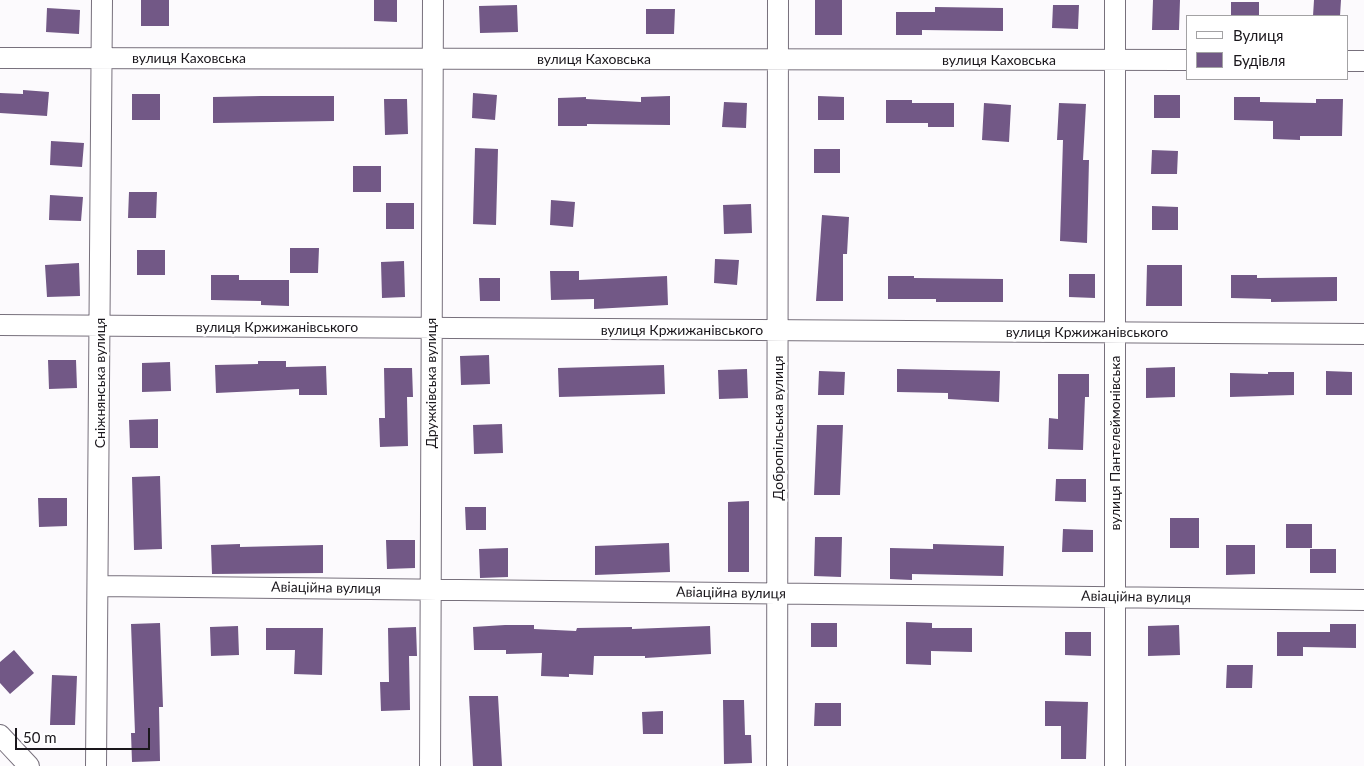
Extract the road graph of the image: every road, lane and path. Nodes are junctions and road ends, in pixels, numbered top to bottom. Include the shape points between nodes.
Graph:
1 (102, 0) edge
2 (433, 0) edge
3 (778, 0) edge
4 (1115, 0) edge
5 (0, 58) edge
6 (102, 58) junction
7 (432, 59) junction
8 (778, 60) junction
9 (1115, 60) junction
10 (1186, 60) edge
11 (1349, 61) edge
12 (1364, 61) edge
13 (0, 325) edge
14 (100, 326) junction
15 (431, 328) junction
16 (778, 330) junction
17 (1115, 332) junction
18 (1364, 334) edge
19 (99, 586) junction
20 (430, 589) junction
21 (777, 593) junction
22 (1115, 597) junction
23 (1364, 600) edge
24 (0, 735) edge
25 (29, 766) edge
26 (96, 766) edge
27 (430, 766) edge
28 (777, 766) edge
29 (1115, 766) edge

1 - 6 street, Сніжнянська вулиця
2 - 7 street, Дружківська вулиця
3 - 8 street, Добропільська вулиця
4 - 9 street, вулиця Пантелеймонівська
5 - 6 street, вулиця Каховська
6 - 7 street, вулиця Каховська
6 - 14 street, Сніжнянська вулиця
7 - 8 street, вулиця Каховська
7 - 15 street, Дружківська вулиця
8 - 9 street, вулиця Каховська
8 - 16 street, Добропільська вулиця
9 - 10 street, вулиця Каховська
9 - 17 street, вулиця Пантелеймонівська
11 - 12 street
13 - 14 street, вулиця Кржижанівського
14 - 15 street, вулиця Кржижанівського
14 - 19 street, Сніжнянська вулиця
15 - 16 street, вулиця Кржижанівського
15 - 20 street, Дружківська вулиця
16 - 17 street, вулиця Кржижанівського
16 - 21 street, Добропільська вулиця
17 - 18 street, вулиця Кржижанівського
17 - 22 street, вулиця Пантелеймонівська
19 - 20 street, Авіаційна вулиця
19 - 26 street, Сніжнянська вулиця
20 - 21 street, Авіаційна вулиця
20 - 27 street, Дружківська вулиця
21 - 22 street, Авіаційна вулиця
21 - 28 street, Добропільська вулиця
22 - 23 street, Авіаційна вулиця
22 - 29 street, вулиця Пантелеймонівська
24 - 25 street

